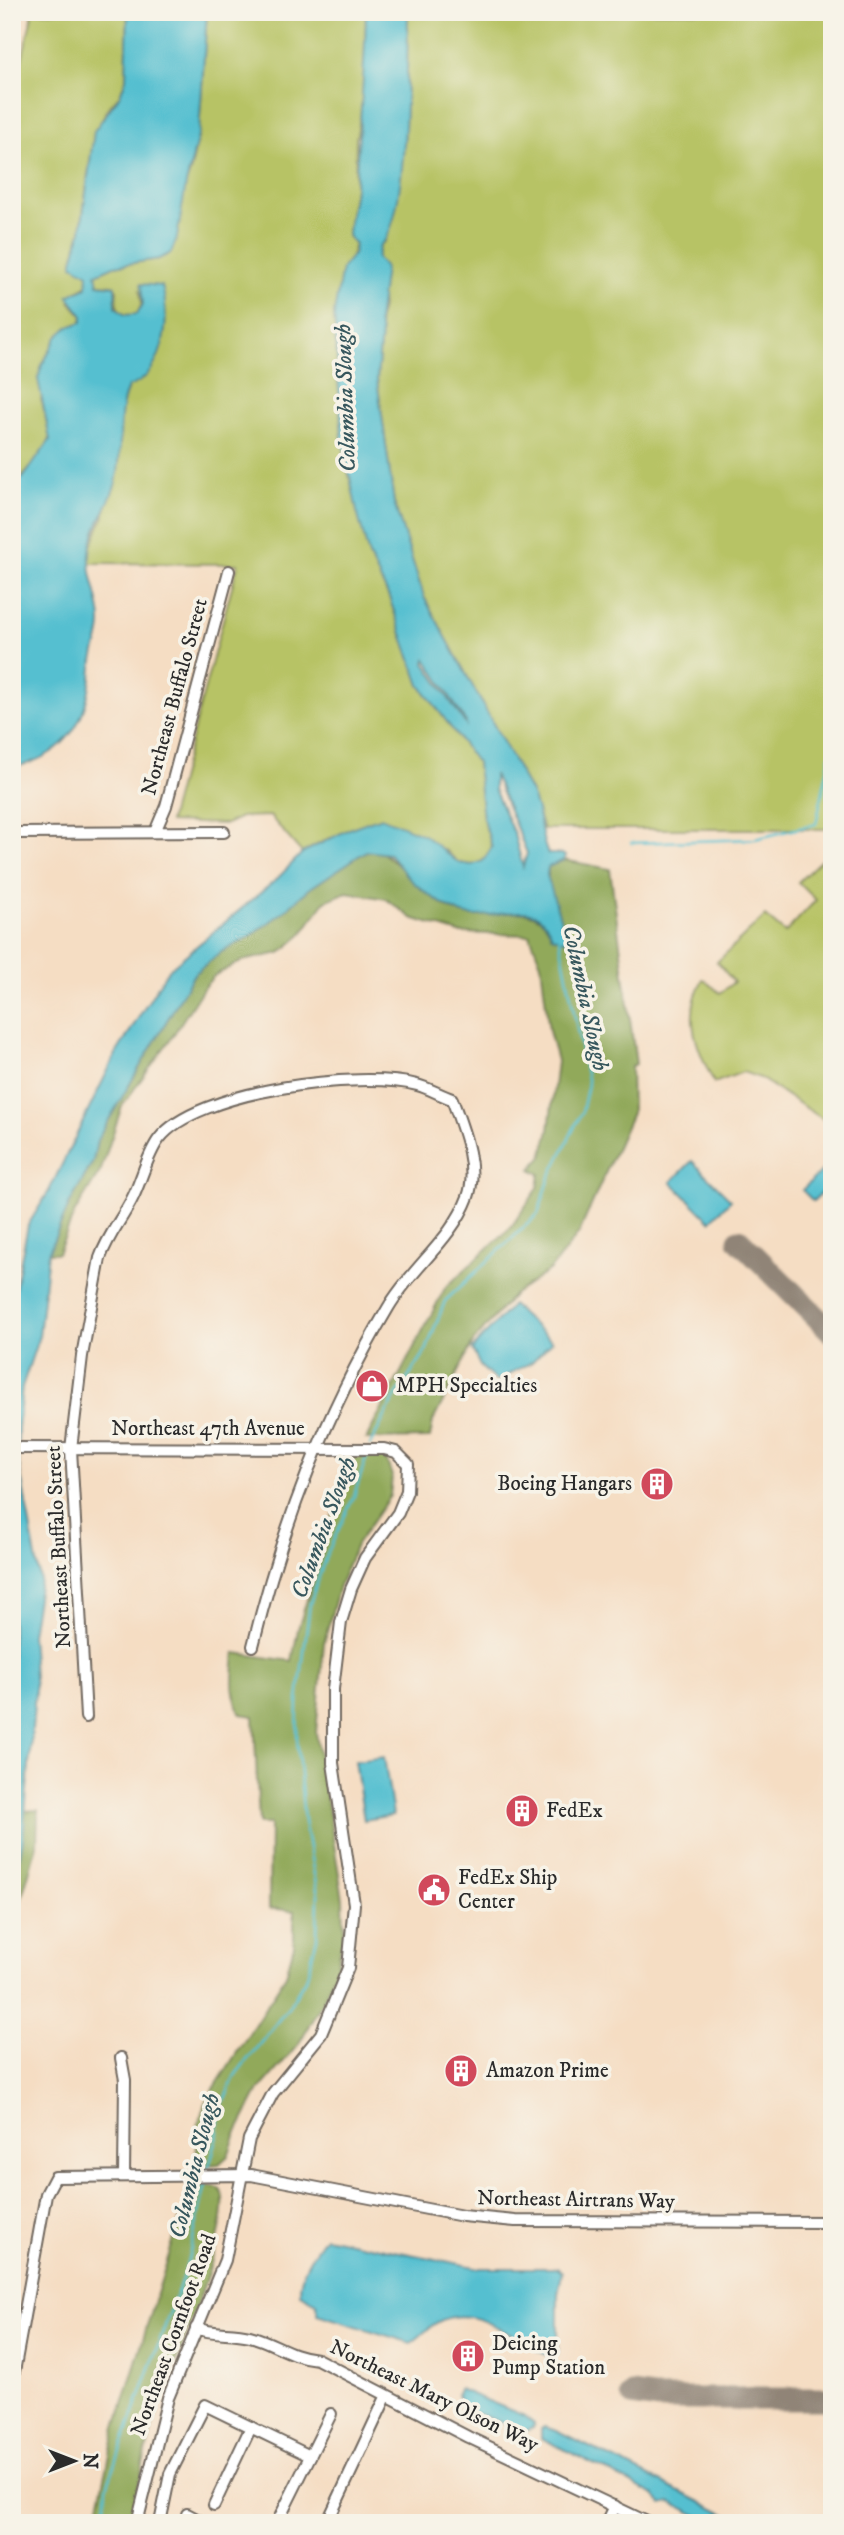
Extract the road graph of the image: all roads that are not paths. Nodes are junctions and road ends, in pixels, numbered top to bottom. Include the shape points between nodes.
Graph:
1 (229, 571) dead end
2 (155, 832) junction
3 (224, 832) dead end
4 (12, 833) edge
5 (12, 1448) edge
6 (71, 1449) junction
7 (315, 1449) junction
8 (401, 1456) joint
9 (253, 1646) dead end
10 (86, 1717) dead end
11 (121, 2058) dead end
12 (240, 2175) junction
13 (124, 2176) junction
14 (832, 2222) edge
15 (196, 2328) junction
16 (12, 2383) edge
17 (386, 2397) junction
18 (331, 2414) dead end
19 (251, 2427) junction
20 (310, 2455) junction
21 (214, 2505) dead end
22 (615, 2506) junction
23 (187, 2514) dead end
24 (137, 2523) edge
25 (160, 2523) edge
26 (204, 2523) edge
27 (277, 2523) edge
28 (327, 2523) edge
29 (607, 2523) edge
30 (649, 2523) edge

1 - 2 street, Northeast Buffalo Street
2 - 3 street
2 - 4 street
5 - 6 street, Northeast 47th Avenue
6 - 7 street, Northeast 47th Avenue
6 - 7 street, Northeast Buffalo Street via 88,1322 104,1246 133,1198 159,1139 206,1106 237,1097 342,1080 416,1085 452,1099 466,1138 469,1195 445,1237 413,1270 390,1304
6 - 10 street, Northeast Buffalo Street
7 - 8 street, Northeast 47th Avenue via 377,1449
7 - 9 street via 279,1547
8 - 12 street, Northeast Cornfoot Road via 409,1471 405,1498 356,1577 341,1622 334,1671 333,1763 354,1904 348,1968 321,2034 259,2116
11 - 13 street
12 - 13 street, Northeast Airtrans Way
12 - 14 street, Northeast Airtrans Way via 492,2220
12 - 15 street, Northeast Cornfoot Road via 225,2260
13 - 16 street, Northeast Airtrans Way via 59,2176 51,2180
15 - 17 street, Northeast Mary Olson Way via 213,2335 248,2336 294,2357 317,2359
15 - 24 street, Northeast Cornfoot Road via 163,2413
17 - 22 street, Northeast Mary Olson Way
17 - 28 street
18 - 20 street
19 - 20 street
19 - 21 street
19 - 25 street via 205,2405 170,2474
20 - 27 street
22 - 29 street
22 - 30 street, Northeast Mary Olson Way
23 - 26 street

